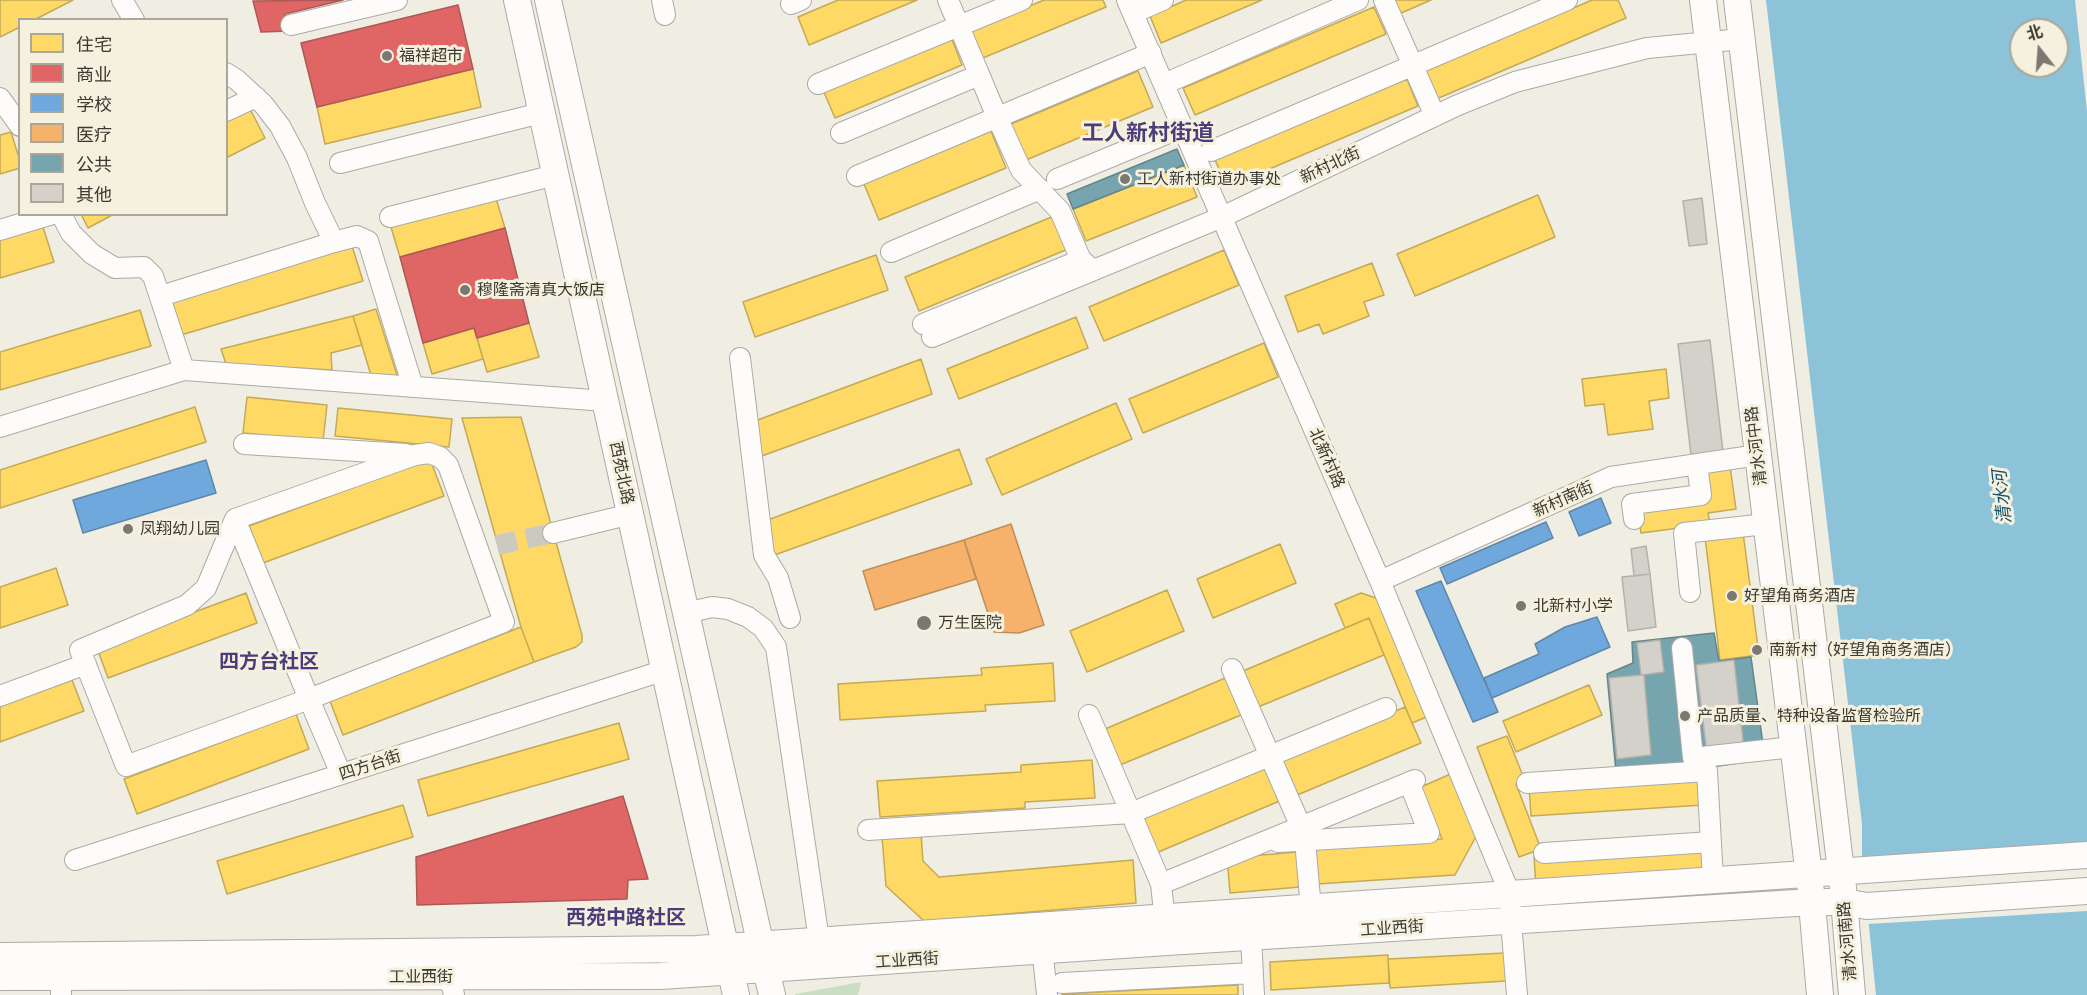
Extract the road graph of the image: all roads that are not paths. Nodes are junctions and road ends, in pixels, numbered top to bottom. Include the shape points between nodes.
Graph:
1 (122, 0) edge
2 (397, 0) edge
3 (516, 0) edge
4 (548, 0) edge
5 (948, 0) edge
6 (1022, 0) edge
7 (1163, 0) edge
8 (1358, 0) edge
9 (1384, 0) edge
10 (1567, 0) edge
11 (1703, 0) edge
12 (1737, 0) edge
13 (1130, 6) edge
14 (133, 18) edge
15 (291, 25) dead end
16 (958, 27) junction
17 (1742, 39) junction
18 (1708, 41) junction
19 (1150, 53) junction
20 (1413, 66) junction
21 (228, 75) edge
22 (979, 75) junction
23 (818, 84) dead end
24 (1164, 84) junction
25 (256, 97) junction
26 (9, 101) edge
27 (228, 110) edge
28 (541, 113) junction
29 (1435, 116) junction
30 (997, 117) junction
31 (12, 124) edge
32 (1182, 127) junction
33 (841, 133) dead end
34 (1211, 151) dead end
35 (340, 163) dead end
36 (555, 175) junction
37 (857, 176) dead end
38 (1057, 179) dead end
39 (1040, 189) junction
40 (46, 216) edge
41 (62, 216) edge
42 (390, 217) dead end
43 (1221, 217) junction
44 (0, 230) edge
45 (334, 242) junction
46 (891, 252) dead end
47 (1087, 265) junction
48 (161, 296) junction
49 (927, 330) dead end
50 (740, 358) dead end
51 (184, 370) junction
52 (413, 387) junction
53 (606, 401) junction
54 (0, 427) edge
55 (244, 444) dead end
56 (416, 454) junction
57 (1758, 455) junction
58 (1696, 464) junction
59 (631, 514) junction
60 (235, 519) junction
61 (1634, 519) dead end
62 (1766, 524) junction
63 (553, 533) tunnel mouth
64 (1380, 581) junction
65 (1690, 592) dead end
66 (686, 613) junction
67 (763, 628) junction
68 (1682, 648) dead end
69 (86, 664) junction
70 (1232, 669) dead end
71 (665, 670) junction
72 (0, 696) edge
73 (309, 699) junction
74 (1386, 708) dead end
75 (1089, 715) dead end
76 (1793, 747) junction
77 (1271, 755) junction
78 (340, 774) junction
79 (1527, 783) dead end
80 (1131, 813) junction
81 (868, 831) dead end
82 (1303, 833) junction
83 (1804, 835) junction
84 (1711, 842) junction
85 (1838, 850) junction
86 (1544, 853) dead end
87 (2087, 855) edge
88 (75, 860) dead end
89 (1863, 871) junction
90 (1752, 878) junction
91 (1713, 880) junction
92 (1161, 884) junction
93 (1810, 890) junction
94 (2087, 891) edge
95 (1510, 894) junction
96 (1851, 899) junction
97 (1758, 906) junction
98 (1311, 908) junction
99 (1511, 921) junction
100 (1040, 925) junction
101 (1166, 929) junction
102 (1313, 933) junction
103 (1251, 937) junction
104 (819, 940) junction
105 (760, 945) junction
106 (727, 947) junction
107 (1043, 951) junction
108 (0, 956) edge
109 (1817, 956) junction
110 (766, 970) junction
111 (1253, 973) junction
112 (61, 976) edge
113 (94, 976) edge
114 (0, 977) edge
115 (734, 984) edge
116 (452, 986) edge
117 (1055, 989) edge
118 (772, 995) edge
119 (1254, 995) edge
120 (1517, 995) edge
121 (1820, 995) edge
122 (1852, 995) edge

1 - 14 street
2 - 15 street
3 - 28 main road, 西苑北路
4 - 66 main road, 西苑北路
5 - 16 street
6 - 16 street
7 - 13 street
8 - 24 street
9 - 20 street
10 - 20 street
11 - 18 main road, 清水河中路
12 - 17 main road, 清水河中路
13 - 19 street, 北新村路
16 - 22 street
16 - 23 street
17 - 18 street, 新村北街
17 - 85 main road, 清水河中路
18 - 29 street, 新村北街 via 1647,48 1586,62 1515,82
18 - 57 main road, 清水河中路
19 - 24 street, 北新村路
19 - 30 street
20 - 29 street
20 - 34 street
21 - 25 street
22 - 30 street
22 - 33 street
24 - 32 street, 北新村路
25 - 27 street
25 - 45 street via 280,126
26 - 31 street
28 - 35 street
28 - 36 main road, 西苑北路
29 - 43 street, 新村北街
30 - 37 street
30 - 39 street via 1021,170
32 - 38 street
32 - 43 street, 北新村路
36 - 42 street
36 - 53 main road, 西苑北路
39 - 46 street
39 - 47 street via 1060,211
40 - 44 street
41 - 48 street via 71,233 92,254 116,268 144,267 153,276
43 - 47 street, 新村北街
43 - 64 street, 北新村路
45 - 48 street
45 - 52 street via 357,236 368,241
47 - 49 street, 新村北街
48 - 51 street
50 - 67 street via 764,555 795,617
51 - 52 street
51 - 54 street
52 - 53 street
53 - 59 main road, 西苑北路
55 - 56 street
56 - 60 street
56 - 73 street via 429,453 448,465 488,547 504,622
57 - 58 street, 新村南街
57 - 62 main road, 清水河中路
58 - 61 street via 1701,495 1632,504
58 - 64 street, 新村南街 via 1611,477
59 - 63 street
59 - 71 main road, 西苑北路
60 - 69 street via 206,588 186,605 80,650
60 - 73 street
62 - 65 street via 1684,533
62 - 76 main road, 清水河中路
64 - 95 street, 北新村路
66 - 67 street via 722,607
66 - 105 main road, 西苑北路
67 - 104 street via 776,647
68 - 76 street via 1693,758
69 - 72 street
69 - 73 street via 126,766
70 - 77 street
71 - 78 street, 四方台街
71 - 106 main road, 西苑北路
73 - 78 street
74 - 77 street
75 - 80 street
76 - 83 main road, 清水河中路
77 - 80 street
77 - 82 street
78 - 88 street, 四方台街
79 - 84 street via 1707,771
80 - 81 street
80 - 92 street
82 - 82 street via 1412,781 1429,833
82 - 92 street via 1263,842
82 - 98 street
83 - 90 main road via 1799,851 1785,865
83 - 93 main road, 清水河中路
84 - 86 street
84 - 91 street
85 - 89 main road via 1853,867
85 - 96 main road, 清水河中路
87 - 89 main road
89 - 93 main road
90 - 91 main road, 工业西街
90 - 93 main road, 工业西街
91 - 95 main road, 工业西街
92 - 101 street
93 - 96 main road
93 - 97 main road, 工业西街
93 - 109 main road, 清水河南路
94 - 96 main road
95 - 98 main road, 工业西街
95 - 99 street, 北新村路
96 - 122 main road, 清水河南路 via 1855,912 1846,928
97 - 99 main road, 工业西街
97 - 109 main road via 1792,920
98 - 101 main road, 工业西街
98 - 102 street
99 - 102 main road, 工业西街
99 - 120 street, 北新村路
100 - 101 main road, 工业西街
100 - 104 main road, 工业西街
100 - 107 street
101 - 103 main road, 工业西街
101 - 107 main road, 工业西街
102 - 103 main road, 工业西街
103 - 111 street
104 - 105 main road, 工业西街
105 - 106 main road, 工业西街
105 - 110 main road, 西苑北路
106 - 113 main road, 工业西街
106 - 115 main road, 西苑北路
107 - 110 main road, 工业西街
107 - 117 street
108 - 112 main road, 工业西街
109 - 121 main road, 清水河南路
110 - 115 main road, 工业西街
110 - 118 main road, 西苑北路
111 - 117 street
111 - 119 street
112 - 113 main road, 工业西街
112 - 114 main road, 工业西街
113 - 116 main road, 工业西街
115 - 116 main road, 工业西街 via 661,976

